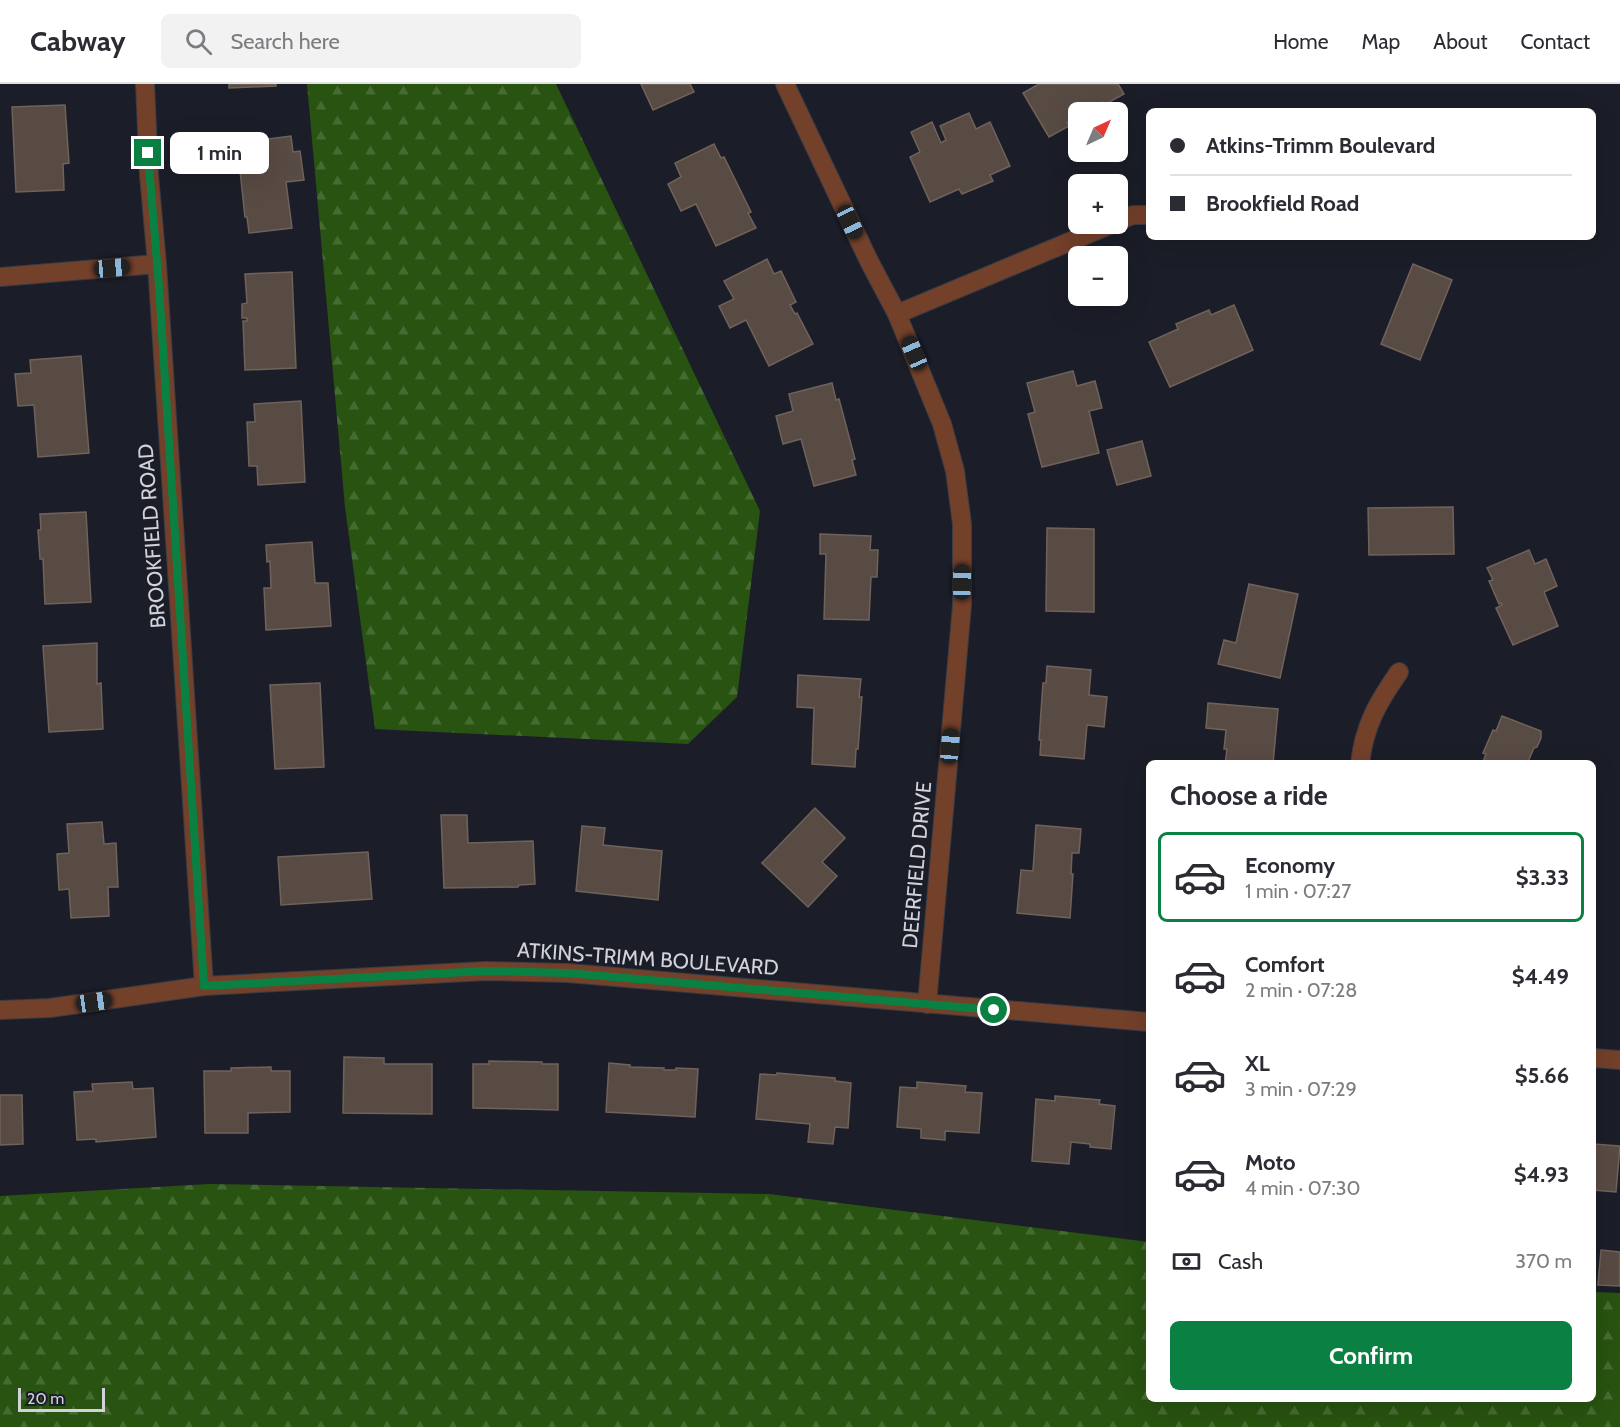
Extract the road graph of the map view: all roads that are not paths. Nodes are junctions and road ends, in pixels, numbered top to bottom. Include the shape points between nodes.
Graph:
1 (145, 84) edge
2 (785, 84) edge
3 (1146, 215) edge
4 (1128, 217) edge
5 (1088, 234) edge
6 (157, 264) junction
7 (0, 277) edge
8 (897, 314) junction
9 (1399, 672) dead end
10 (1360, 760) edge
11 (204, 986) junction
12 (927, 1004) junction
13 (0, 1010) edge
14 (1146, 1022) edge
15 (1596, 1058) edge
16 (1620, 1060) edge

1 - 6 street, BROOKFIELD ROAD
2 - 8 street, DEERFIELD DRIVE
3 - 4 street
5 - 8 street
6 - 7 street
6 - 11 street, BROOKFIELD ROAD
8 - 12 street, DEERFIELD DRIVE via 942,424 955,471 962,524 962,605
9 - 10 street via 1377,703
11 - 12 street, ATKINS-TRIMM BOULEVARD via 486,971 556,972
11 - 13 street, ATKINS-TRIMM BOULEVARD via 50,1008
12 - 14 street, ATKINS-TRIMM BOULEVARD
15 - 16 street

